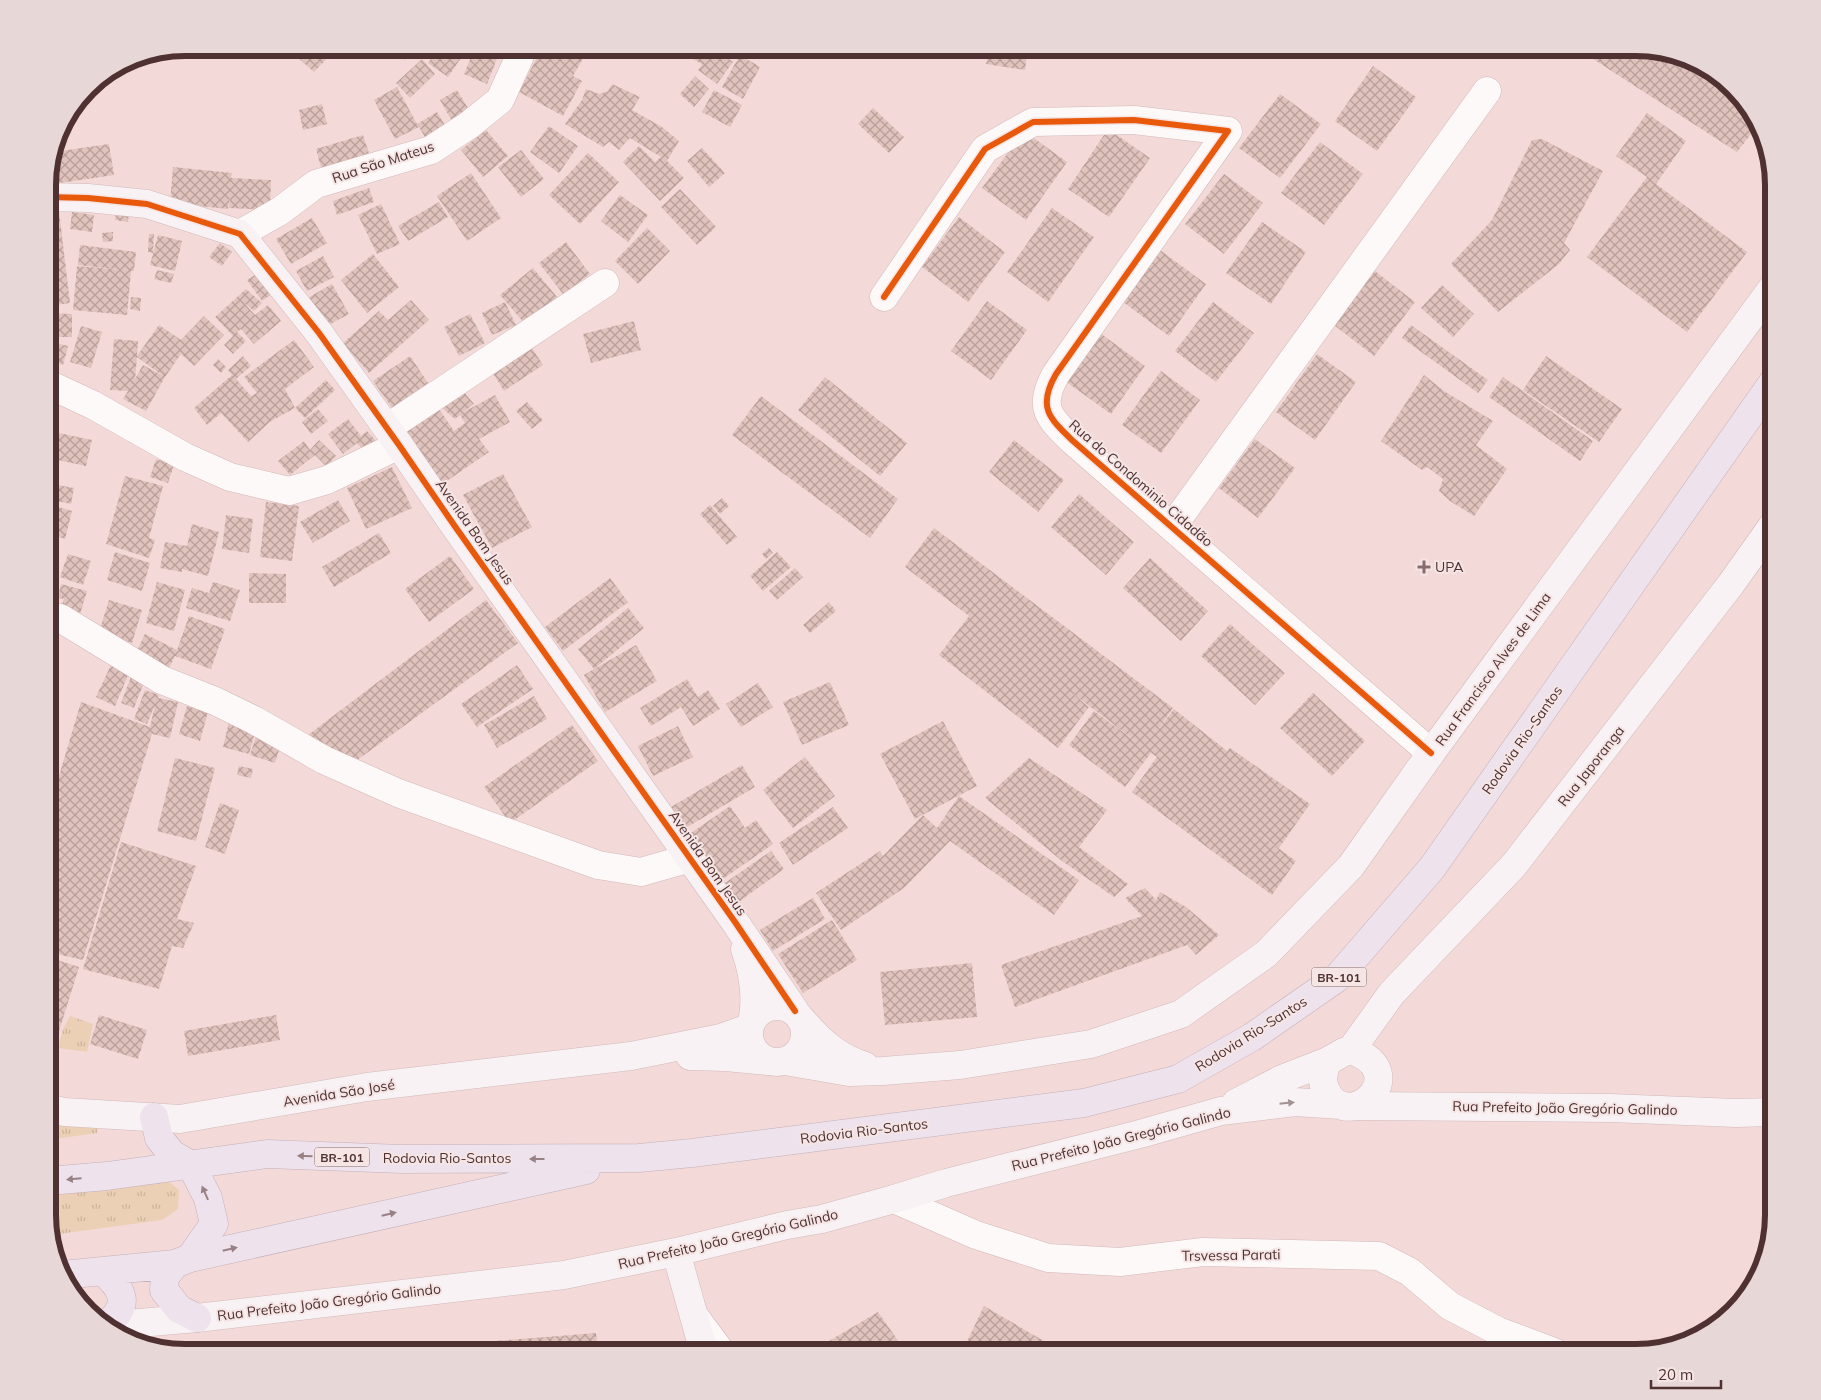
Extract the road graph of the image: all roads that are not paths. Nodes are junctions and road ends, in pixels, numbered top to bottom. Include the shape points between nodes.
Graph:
1 (519, 56) edge
2 (1487, 91) dead end
3 (57, 197) edge
4 (240, 234) junction
5 (605, 283) dead end
6 (884, 297) dead end
7 (1765, 298) edge
8 (57, 388) edge
9 (1765, 395) edge
10 (393, 436) junction
11 (1172, 527) junction
12 (1765, 537) edge
13 (57, 617) edge
14 (1431, 753) junction
15 (690, 858) junction
16 (735, 922) junction
17 (1392, 993) junction
18 (798, 1016) junction
19 (751, 1023) junction
20 (631, 1056) junction
21 (1340, 1056) junction
22 (777, 1061) junction
23 (883, 1071) junction
24 (1376, 1073) junction
25 (1349, 1106) junction
26 (1417, 1106) junction
27 (57, 1111) edge
28 (1221, 1111) junction
29 (1765, 1112) edge
30 (151, 1117) junction
31 (639, 1158) junction
32 (191, 1165) junction
33 (107, 1176) junction
34 (57, 1181) edge
35 (894, 1199) junction
36 (676, 1252) junction
37 (182, 1261) junction
38 (102, 1271) junction
39 (71, 1274) edge
40 (693, 1314) junction
41 (197, 1318) junction
42 (112, 1321) edge
43 (118, 1325) edge
44 (702, 1344) edge
45 (715, 1344) edge
46 (1533, 1344) edge

1 - 4 street, Rua São Mateus via 500,100 439,145 316,184
2 - 11 street
3 - 4 main road via 147,204
4 - 10 main road, Avenida Bom Jesus via 319,333
5 - 10 street
6 - 11 street, Rua do Condominio Cidadão via 985,149 1033,122 1134,120 1228,131 1047,390 1047,408 1054,423
7 - 14 main road, Rua Francisco Alves de Lima
8 - 10 street via 185,457 230,477 289,491 327,480
9 - 31 highway, Rodovia Rio-Santos / BR-101 via 1432,868 1337,978 1252,1037 1178,1079 1084,1104
10 - 15 main road, Avenida Bom Jesus
11 - 14 street, Rua do Condominio Cidadão
12 - 17 main road, Rua Japoranga via 1514,865
13 - 15 street via 162,680 215,701 324,760 398,792 598,865 641,872
14 - 23 main road, Rua Francisco Alves de Lima via 1351,866 1266,954 1181,1014 1090,1044 960,1065
15 - 16 main road, Avenida Bom Jesus
16 - 18 main road, Avenida Bom Jesus
16 - 19 main road, Avenida Bom Jesus via 752,971 755,994
17 - 21 main road, Rua Japoranga
17 - 24 main road
18 - 19 main road, Avenida São José via 787,1007 770,1006 762,1009
18 - 22 main road via 805,1035 804,1043 794,1057
18 - 23 main road, Rua Francisco Alves de Lima via 838,1055
19 - 20 main road, Avenida São José via 721,1038
19 - 22 main road via 749,1041 753,1050 760,1056
20 - 22 main road, Avenida São José
20 - 30 main road, Avenida São José via 367,1087 180,1119
21 - 24 main road via 1368,1058
21 - 25 main road via 1323,1078 1324,1086 1334,1101
21 - 28 main road via 1282,1079
22 - 23 main road, Rua Francisco Alves de Lima via 849,1072
24 - 25 main road via 1376,1090 1372,1097
24 - 26 main road
25 - 26 main road, Rua Prefeito João Gregório Galindo
28 -> 25 main road, Rua Prefeito João Gregório Galindo via 1294,1102
26 - 29 main road, Rua Prefeito João Gregório Galindo
27 - 30 main road, Avenida São José
28 - 35 main road, Rua Prefeito João Gregório Galindo
30 - 32 highway via 158,1138 172,1154
30 - 33 highway via 143,1153 130,1165
31 -> 32 highway, Rodovia Rio-Santos / BR-101 via 402,1159 267,1154
37 -> 31 highway, Rodovia Rio-Santos / BR-101
32 - 33 highway, Rodovia Rio-Santos / BR-101
37 -> 32 highway via 214,1224 208,1198
33 -> 34 highway, Rodovia Rio-Santos / BR-101
35 - 36 main road, Rua Prefeito João Gregório Galindo
35 - 46 street, Trsvessa Parati via 976,1235 1048,1258 1120,1262 1203,1252 1379,1256 1410,1272 1450,1306 1498,1331
36 - 40 main road
36 - 41 main road, Rua Prefeito João Gregório Galindo via 564,1275
37 - 38 highway, Rodovia Rio-Santos / BR-101
37 - 41 highway via 165,1277 164,1290 179,1309
38 - 39 highway, Rodovia Rio-Santos / BR-101
38 - 42 highway via 118,1286 123,1298 120,1310
40 - 44 main road
40 - 45 street
41 - 43 main road, Rua Prefeito João Gregório Galindo

